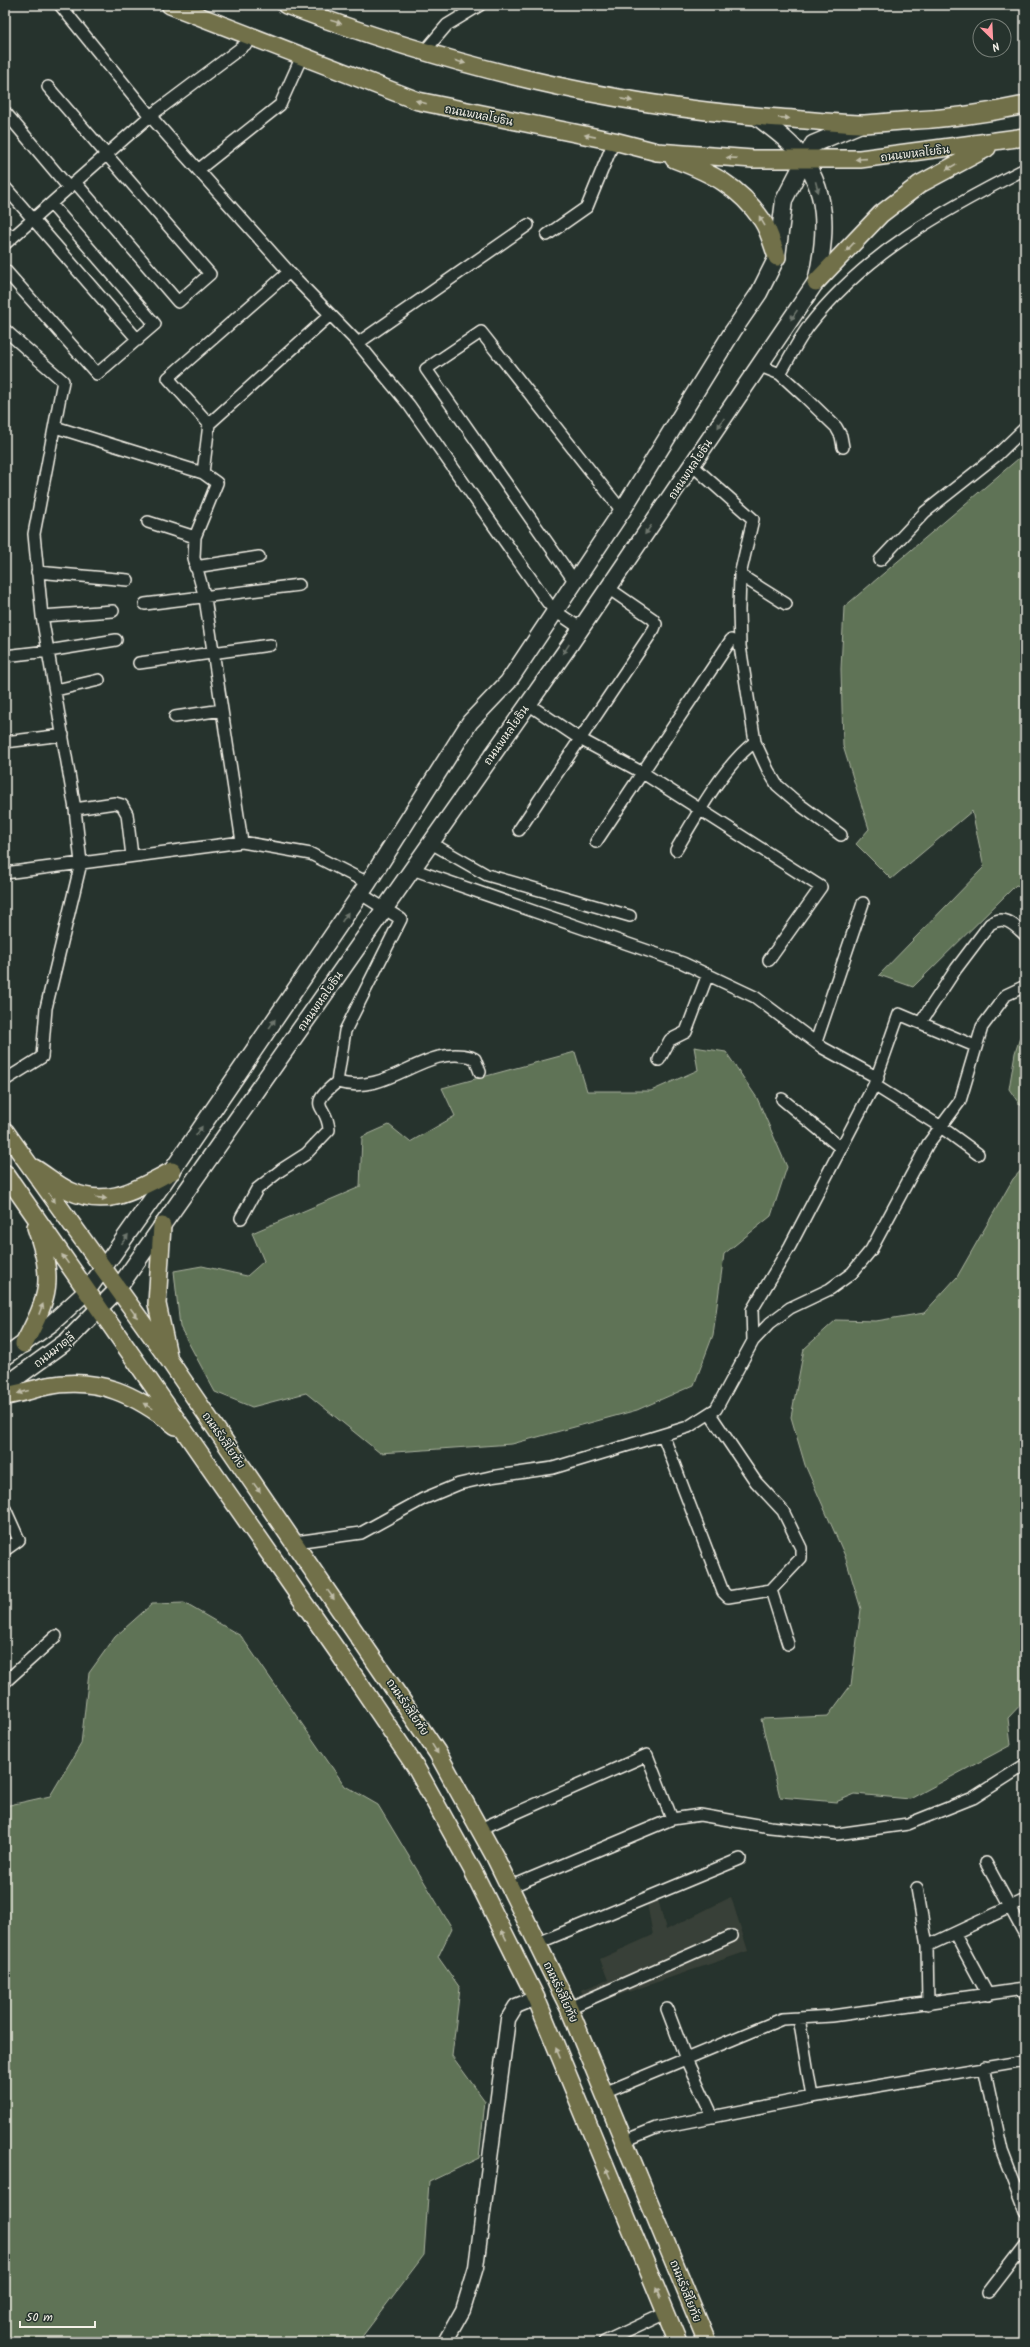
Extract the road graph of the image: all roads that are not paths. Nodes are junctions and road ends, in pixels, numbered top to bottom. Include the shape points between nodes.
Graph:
1 (60, 5) edge
2 (170, 5) edge
3 (286, 5) edge
4 (480, 5) edge
5 (311, 9) edge
6 (254, 38) junction
7 (424, 52) junction
8 (302, 56) junction
9 (48, 87) dead end
10 (1025, 105) edge
11 (5, 112) edge
12 (150, 116) junction
13 (757, 116) junction
14 (861, 124) junction
15 (1025, 137) edge
16 (614, 141) junction
17 (998, 142) junction
18 (657, 152) junction
19 (106, 155) junction
20 (804, 159) junction
21 (1025, 169) edge
22 (198, 170) junction
23 (72, 185) junction
24 (5, 187) edge
25 (51, 204) junction
26 (34, 219) junction
27 (528, 225) dead end
28 (547, 235) dead end
29 (7, 238) edge
30 (777, 257) junction
31 (5, 270) edge
32 (289, 272) junction
33 (816, 282) junction
34 (330, 315) junction
35 (7, 335) edge
36 (138, 340) junction
37 (358, 343) junction
38 (760, 366) junction
39 (780, 374) junction
40 (209, 424) junction
41 (55, 427) junction
42 (1025, 428) edge
43 (843, 447) dead end
44 (692, 465) junction
45 (203, 473) junction
46 (622, 511) junction
47 (148, 522) dead end
48 (195, 537) junction
49 (259, 557) dead end
50 (880, 560) dead end
51 (195, 567) junction
52 (37, 572) junction
53 (740, 575) junction
54 (128, 580) dead end
55 (575, 582) junction
56 (299, 585) dead end
57 (608, 588) junction
58 (205, 598) junction
59 (145, 604) dead end
60 (786, 604) dead end
61 (555, 610) junction
62 (113, 611) dead end
63 (42, 616) junction
64 (580, 628) junction
65 (116, 640) dead end
66 (731, 640) dead end
67 (270, 645) dead end
68 (48, 651) junction
69 (214, 652) junction
70 (5, 656) edge
71 (139, 663) dead end
72 (99, 680) dead end
73 (56, 690) junction
74 (528, 704) junction
75 (222, 710) junction
76 (175, 717) dead end
77 (63, 735) junction
78 (580, 738) junction
79 (5, 742) edge
80 (755, 742) junction
81 (644, 773) junction
82 (75, 809) junction
83 (700, 809) junction
84 (519, 830) dead end
85 (841, 835) dead end
86 (242, 842) junction
87 (596, 842) dead end
88 (431, 843) junction
89 (676, 850) dead end
90 (132, 856) junction
91 (81, 863) junction
92 (412, 870) junction
93 (5, 873) edge
94 (364, 889) junction
95 (862, 903) dead end
96 (384, 908) junction
97 (630, 916) dead end
98 (1025, 935) edge
99 (769, 960) dead end
100 (708, 974) junction
101 (1025, 986) edge
102 (921, 1022) junction
103 (816, 1042) junction
104 (975, 1046) junction
105 (659, 1060) dead end
106 (480, 1072) dead end
107 (5, 1080) edge
108 (337, 1082) junction
109 (876, 1082) junction
110 (782, 1099) dead end
111 (941, 1127) junction
112 (5, 1132) edge
113 (841, 1148) junction
114 (978, 1154) dead end
115 (28, 1165) junction
116 (172, 1171) junction
117 (5, 1173) edge
118 (30, 1209) junction
119 (241, 1218) dead end
120 (162, 1226) junction
121 (103, 1270) junction
122 (117, 1290) junction
123 (87, 1291) junction
124 (100, 1309) junction
125 (753, 1341) junction
126 (12, 1350) edge
127 (169, 1360) junction
128 (5, 1386) edge
129 (5, 1396) edge
130 (710, 1414) junction
131 (663, 1435) junction
132 (190, 1438) junction
133 (5, 1509) edge
134 (295, 1542) junction
135 (5, 1550) edge
136 (771, 1590) junction
137 (56, 1636) dead end
138 (788, 1644) dead end
139 (5, 1682) edge
140 (1025, 1765) edge
141 (672, 1819) junction
142 (480, 1829) junction
143 (740, 1859) dead end
144 (986, 1863) dead end
145 (510, 1887) junction
146 (917, 1888) dead end
147 (1025, 1900) edge
148 (1010, 1908) junction
149 (955, 1934) junction
150 (1025, 1935) edge
151 (732, 1936) dead end
152 (538, 1943) junction
153 (927, 1946) junction
154 (988, 1995) junction
155 (1025, 1995) edge
156 (536, 1998) junction
157 (928, 2004) junction
158 (569, 2008) junction
159 (667, 2009) dead end
160 (799, 2018) junction
161 (686, 2059) junction
162 (1025, 2061) edge
163 (984, 2067) junction
164 (604, 2093) junction
165 (812, 2097) junction
166 (713, 2117) junction
167 (624, 2141) junction
168 (1025, 2211) edge
169 (1025, 2245) edge
170 (669, 2248) junction
171 (644, 2258) junction
172 (988, 2293) dead end
173 (666, 2313) junction
174 (445, 2342) edge
175 (604, 2342) edge
176 (678, 2342) edge
177 (707, 2342) edge

1 - 12 street
2 - 6 main road, ถนนพหลโยธิน
3 - 5 main road
4 - 7 street via 447,25
5 -> 7 main road
6 - 8 main road, ถนนพหลโยธิน
6 - 12 street
7 -> 13 main road via 553,87 640,103
16 -> 8 main road, ถนนพหลโยธิน via 418,101
8 - 22 street via 280,105
9 - 19 street
10 - 14 main road via 950,118
11 - 23 street
12 - 19 street
12 - 22 street
13 -> 14 main road
13 - 20 main road, ถนนพหลโยธิน via 795,148
14 - 20 main road via 813,144
15 - 17 main road, ถนนพหลโยธิน
16 - 18 main road, ถนนพหลโยธิน
16 - 28 street via 587,207
17 -> 20 main road, ถนนพหลโยธิน via 860,160
17 -> 33 main road via 920,184 881,214
20 -> 18 main road, ถนนพหลโยธิน via 753,159
30 -> 18 main road via 763,220 736,188 702,170
19 - 23 street
19 - 23 street via 210,274 200,284 178,302
20 - 30 main road via 784,200
20 -> 33 main road, ถนนพหลโยธิน via 817,182 825,222 822,256
21 - 39 street via 951,207 881,253 845,285 808,327
22 - 32 street
23 - 25 street
24 - 26 street
25 - 26 street
25 - 36 street via 155,324
26 - 29 street
26 - 36 street
27 - 37 street
30 - 46 main road via 759,293
31 - 36 street via 97,374
32 - 34 street
32 - 40 street via 168,378
33 -> 38 main road, ถนนพหลโยธิน
34 - 37 street
34 - 40 street
35 - 41 street via 63,382
37 - 61 street via 408,405
38 - 39 street
38 -> 44 main road, ถนนพหลโยธิน
39 - 43 street via 836,427
40 - 45 street
41 - 45 street
41 - 52 street via 34,534
42 - 50 street via 997,455 925,512
44 - 53 street via 753,519
44 -> 57 main road, ถนนพหลโยธิน
45 - 48 street via 217,483
46 - 55 main road
46 - 55 street via 481,332 426,369
47 - 48 street
48 - 51 street
49 - 51 street
51 - 58 street
52 - 54 street
52 - 63 street
53 - 60 street
53 - 80 street via 740,646
55 - 61 main road
56 - 58 street
57 - 64 main road, ถนนพหลโยธิน
57 - 78 street via 644,611 656,624
58 - 59 street
58 - 69 street
61 - 64 street
61 - 94 main road via 508,682 470,722
62 - 63 street
63 - 68 street
64 -> 74 main road, ถนนพหลโยธิน
65 - 68 street
66 - 81 street
67 - 69 street
68 - 70 street
68 - 73 street
69 - 71 street
69 - 75 street
72 - 73 street
73 - 77 street
74 - 78 street
74 - 88 main road, ถนนพหลโยธิน
75 - 76 street
75 - 86 street
77 - 79 street
77 - 82 street
78 - 81 street
78 - 84 street
80 - 83 street via 743,750
80 - 85 street via 778,785
81 - 83 street
81 - 87 street
82 - 90 street via 122,804 127,814
82 - 91 street
83 - 89 street
83 - 99 street via 822,886
86 - 90 street
86 - 94 street via 311,854
88 - 92 main road, ถนนพหลโยธิน
88 - 97 street via 487,875
90 - 91 street
91 - 93 street
91 - 107 street via 46,1008 42,1057
92 - 96 main road, ถนนพหลโยธิน
92 - 100 street via 683,962
94 - 96 street
116 -> 94 main road
95 - 103 street
96 - 108 street via 401,919 346,1031
96 - 120 main road, ถนนพหลโยธิน
98 - 102 street via 1007,920 998,920 990,924
100 - 103 street via 755,998
100 - 105 street via 686,1032 670,1040
101 - 104 street via 1006,995 982,1027
102 - 104 street
102 - 109 street via 899,1014
103 - 109 street
104 - 111 street via 960,1101
106 - 108 street via 476,1059 443,1056 374,1084 349,1085
108 - 119 street via 320,1100 329,1130 306,1154 280,1170 257,1189
109 - 111 street
109 - 113 street
110 - 113 street
111 - 114 street
111 - 125 street via 928,1144 871,1250 852,1273 830,1289 790,1308 770,1323
112 - 115 main road, ถนนรังสิโยทัย
113 - 125 street via 790,1246 752,1310
115 -> 116 main road via 70,1191 89,1197 110,1199 124,1195
115 -> 121 main road, ถนนรังสิโยทัย
121 -> 116 main road
117 - 118 main road
123 -> 118 main road
126 -> 118 main road via 37,1319 48,1287 48,1268
120 - 122 main road, ถนนพหลโยธิน
120 - 127 main road via 157,1304
121 - 122 main road, ถนนรังสิโยทัย
121 - 123 main road, ถนนมาตุลี
122 - 124 main road, ถนนมาตุลี
122 -> 127 main road, ถนนรังสิโยทัย
123 - 124 main road
123 - 126 main road, ถนนมาตุลี via 52,1323
124 - 128 main road, ถนนมาตุลี via 67,1341
124 - 132 main road
125 - 130 street via 716,1409
127 -> 134 main road, ถนนรังสิโยทัย
132 -> 129 main road via 153,1408 105,1386 47,1386
130 - 131 street via 688,1427
130 - 136 street via 756,1482 783,1511 801,1548 801,1558
131 - 134 street via 552,1468 459,1484 423,1499 361,1532
131 - 136 street via 723,1592 728,1597
156 -> 132 main road via 472,1869 415,1766
133 - 135 street via 19,1540
134 -> 142 main road, ถนนรังสิโยทัย via 437,1752
136 - 138 street
137 - 139 street
140 - 141 street via 973,1798 908,1824 837,1834 770,1827 700,1815
141 - 142 street via 647,1755
141 - 145 street
142 - 145 main road, ถนนรังสิโยทัย
143 - 152 street
144 - 148 street
145 - 152 main road, ถนนรังสิโยทัย
146 - 153 street
147 - 148 street
148 - 149 street
148 - 150 street
149 - 153 street
149 - 154 street
151 - 158 street
152 - 158 main road, ถนนรังสิโยทัย
153 - 157 street
154 - 155 street via 1024,1988
154 - 157 street
171 -> 156 main road
156 - 174 street via 516,2006 508,2019 476,2267 463,2310
157 - 160 street
158 - 164 main road, ถนนรังสิโยทัย
159 - 161 street
160 - 161 street via 782,2019
160 - 165 street
161 - 164 street
161 - 166 street
162 - 163 street
163 - 165 street
163 - 168 street via 1002,2151
164 - 167 main road, ถนนรังสิโยทัย
165 - 166 street
166 - 167 street via 656,2128
167 - 170 main road, ถนนรังสิโยทัย
169 - 172 street
170 - 171 main road
170 - 177 main road, ถนนรังสิโยทัย
173 -> 171 main road
173 - 175 street
173 - 176 main road

